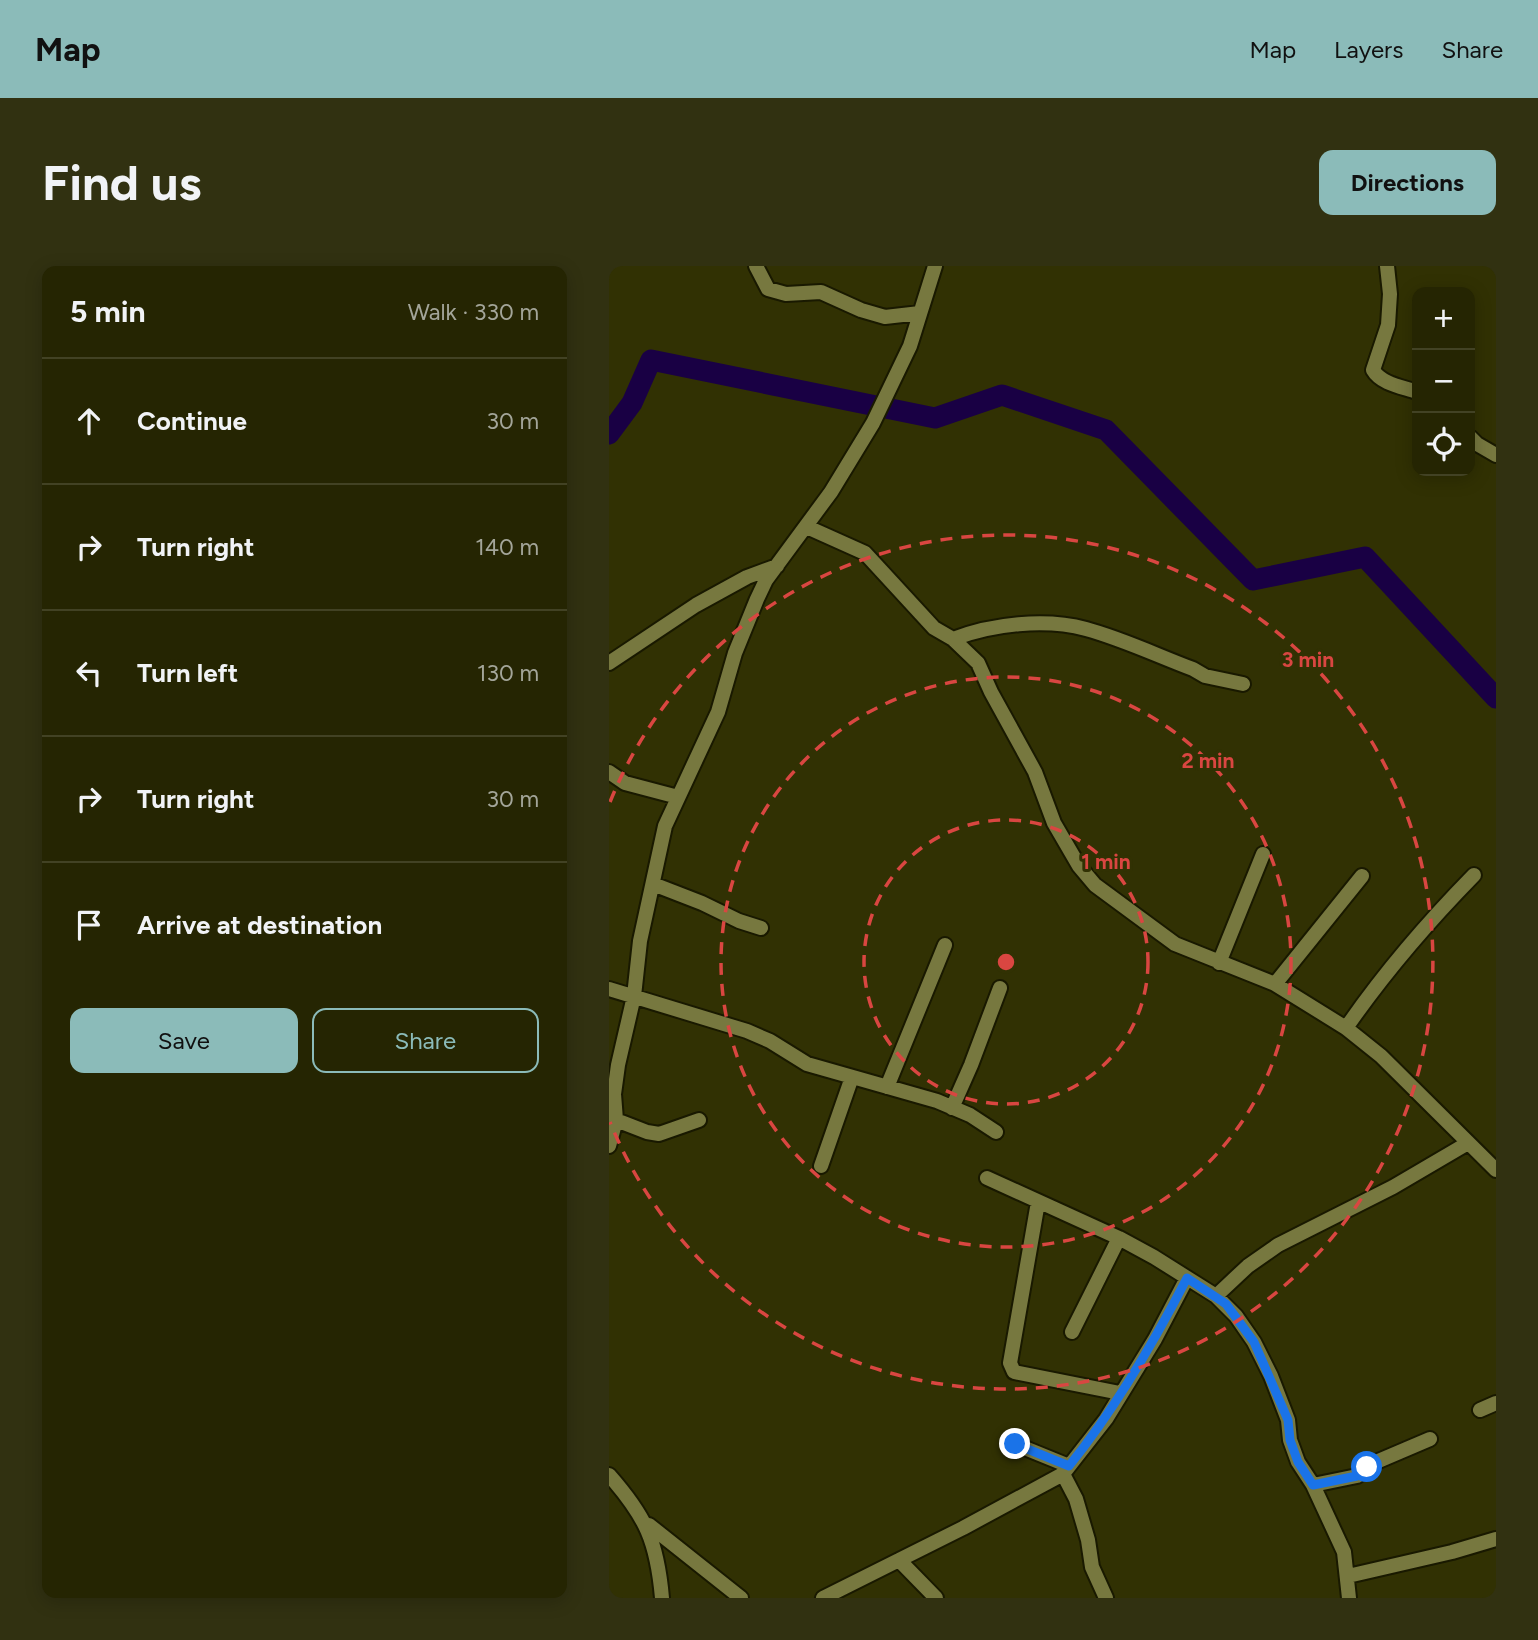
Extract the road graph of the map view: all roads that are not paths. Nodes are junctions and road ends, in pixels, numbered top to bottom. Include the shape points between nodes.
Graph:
1 (756, 266) edge
2 (935, 266) edge
3 (1387, 266) edge
4 (920, 313) junction
5 (1412, 390) edge
6 (1475, 442) edge
7 (1496, 455) edge
8 (807, 527) junction
9 (779, 565) junction
10 (953, 639) junction
11 (609, 663) edge
12 (1243, 684) dead end
13 (609, 772) edge
14 (678, 797) junction
15 (1263, 854) dead end
16 (1474, 875) dead end
17 (1362, 876) dead end
18 (653, 884) junction
19 (761, 928) dead end
20 (945, 945) dead end
21 (1219, 963) junction
22 (1275, 984) junction
23 (1000, 988) dead end
24 (609, 989) edge
25 (634, 996) junction
26 (1346, 1028) junction
27 (852, 1077) junction
28 (887, 1087) junction
29 (952, 1108) junction
30 (699, 1120) dead end
31 (616, 1121) junction
32 (996, 1132) dead end
33 (1468, 1143) junction
34 (609, 1146) edge
35 (1494, 1165) edge
36 (821, 1166) dead end
37 (987, 1178) dead end
38 (1038, 1202) junction
39 (1119, 1238) junction
40 (1187, 1278) junction
41 (1216, 1296) junction
42 (1072, 1332) dead end
43 (1121, 1393) junction
44 (1496, 1403) edge
45 (1480, 1410) dead end
46 (1430, 1439) dead end
47 (1015, 1444) dead end
48 (1066, 1470) junction
49 (609, 1475) edge
50 (1313, 1485) junction
51 (643, 1519) junction
52 (1496, 1539) edge
53 (899, 1560) junction
54 (1347, 1576) junction
55 (662, 1598) edge
56 (741, 1598) edge
57 (823, 1598) edge
58 (936, 1598) edge
59 (1105, 1598) edge
60 (1349, 1598) edge

1 - 4 street via 768,289 786,294 821,292 885,317
2 - 4 street
3 - 5 street via 1388,325 1373,370 1385,381
4 - 8 street via 910,346 873,424
6 - 7 street
8 - 9 street
8 - 10 street via 865,553 934,628
9 - 11 street via 696,605
9 - 14 street via 757,599 718,712
10 - 12 street via 995,627 1084,628 1205,676
10 - 21 street via 978,663 1079,866 1095,885 1175,944
13 - 14 street via 625,783
14 - 18 street via 665,826
15 - 21 street
16 - 26 street via 1435,914
17 - 22 street
18 - 19 street
18 - 25 street
20 - 28 street
21 - 22 street
22 - 26 street
23 - 29 street
24 - 25 street
25 - 27 street via 747,1031 807,1064
25 - 31 street via 618,1065
26 - 33 street via 1381,1056
27 - 28 street
27 - 36 street
28 - 29 street
29 - 32 street
30 - 31 street via 659,1134
31 - 34 street
33 - 35 street
33 - 41 street via 1393,1188 1278,1245
37 - 38 street
38 - 39 street
38 - 43 street via 1010,1363 1014,1372
39 - 40 street
39 - 42 street
40 - 41 street
40 - 43 street
41 - 50 street via 1254,1342 1288,1420 1298,1462
43 - 48 street
44 - 45 street
46 - 50 street via 1376,1462 1357,1476
47 - 48 street
48 - 53 street
48 - 59 street via 1088,1540 1091,1567
49 - 51 street
50 - 54 street via 1344,1552
51 - 55 street via 653,1540
51 - 56 street
52 - 54 street
53 - 57 street
53 - 58 street
54 - 60 street

